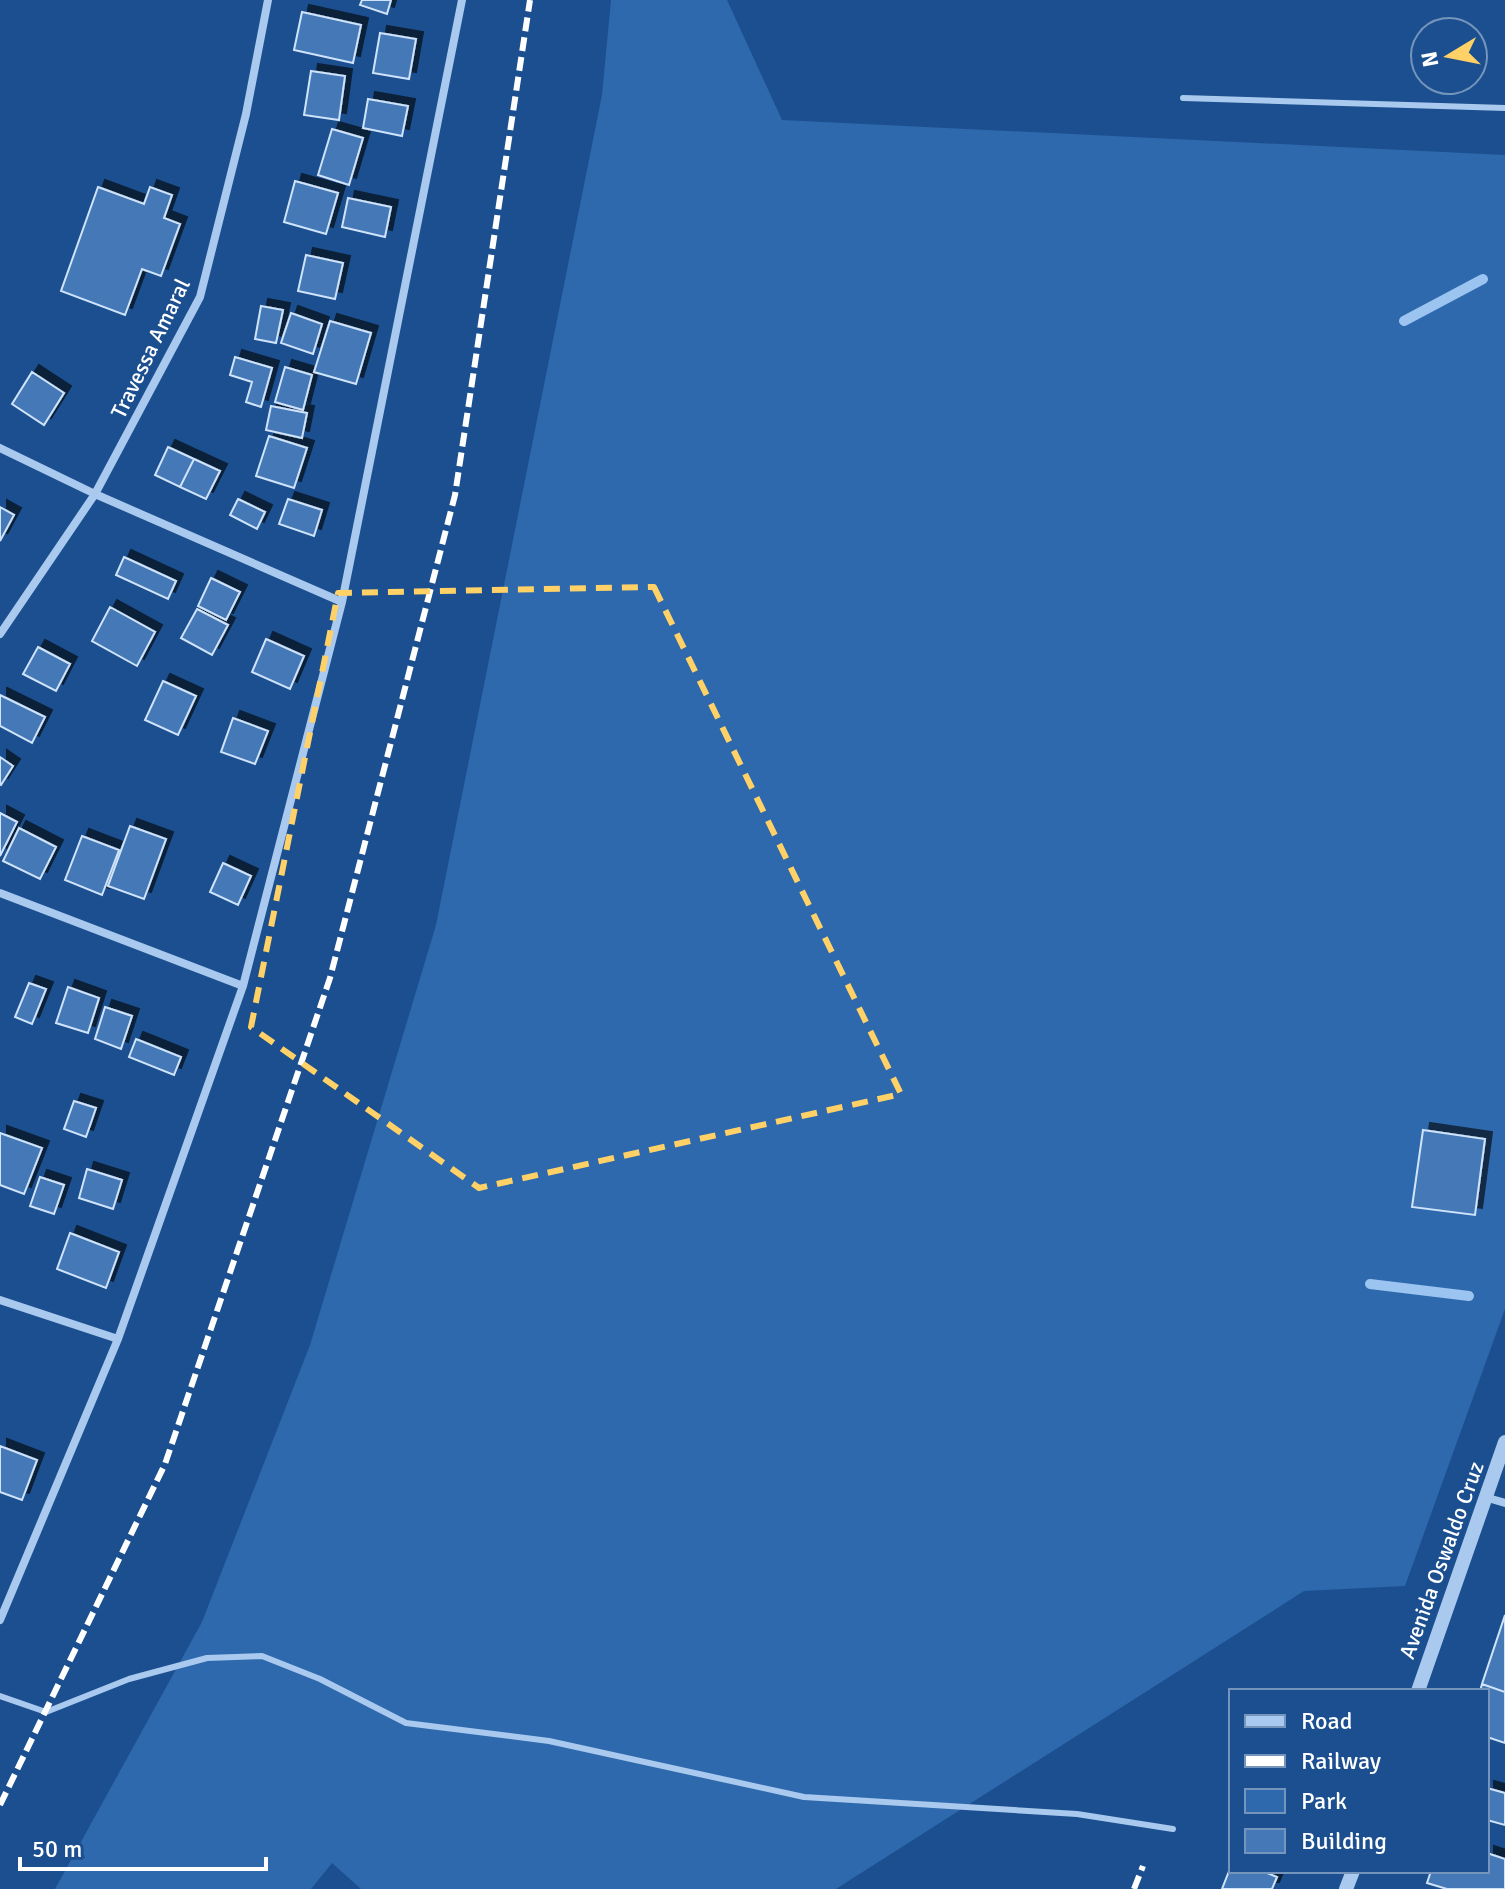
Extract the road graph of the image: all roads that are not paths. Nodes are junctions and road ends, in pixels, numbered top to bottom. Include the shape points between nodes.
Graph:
1 (268, 0) edge
2 (462, 0) edge
3 (1183, 98) dead end
4 (1505, 108) edge
5 (0, 448) edge
6 (95, 494) junction
7 (342, 602) junction
8 (0, 634) edge
9 (0, 893) edge
10 (243, 986) junction
11 (0, 1300) edge
12 (118, 1339) junction
13 (1505, 1442) edge
14 (1488, 1498) junction
15 (1505, 1503) edge
16 (0, 1620) edge
17 (1419, 1689) edge
18 (0, 1696) edge
19 (1173, 1829) dead end

1 - 6 street, Travessa Amaral via 200,297
2 - 7 street
3 - 4 lane
5 - 6 street
6 - 7 street
6 - 8 street, Travessa Amaral
7 - 10 street
9 - 10 street
10 - 12 street
11 - 12 street
12 - 16 street
13 - 14 street, Avenida Oswaldo Cruz
14 - 15 street
14 - 17 street, Avenida Oswaldo Cruz
18 - 19 lane via 46,1712 129,1679 194,1661 262,1656 406,1723 549,1741 804,1797 1077,1814

